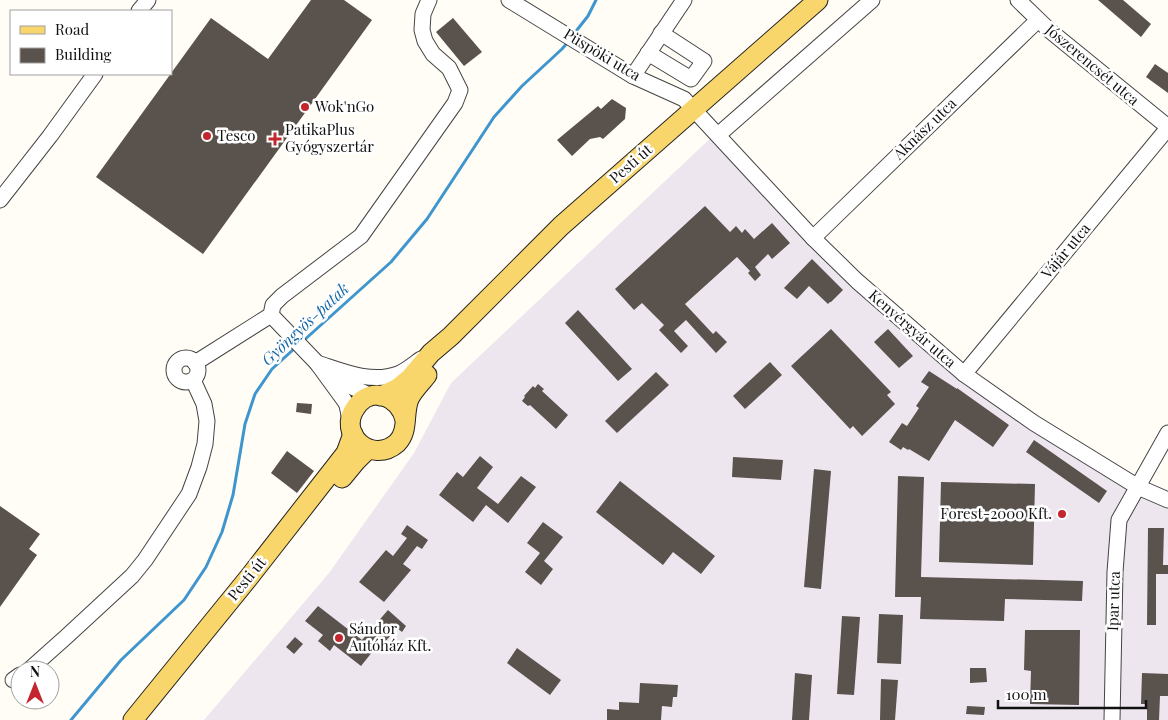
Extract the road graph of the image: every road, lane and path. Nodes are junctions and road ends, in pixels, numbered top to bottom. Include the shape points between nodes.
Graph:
1 (148, 0) edge
2 (429, 0) edge
3 (509, 0) edge
4 (684, 0) edge
5 (818, 0) edge
6 (872, 0) edge
7 (1018, 0) edge
8 (140, 10) edge
9 (1038, 20) junction
10 (661, 33) junction
11 (648, 53) junction
12 (94, 75) edge
13 (633, 76) junction
14 (694, 109) junction
15 (1168, 128) edge
16 (718, 135) junction
17 (0, 200) edge
18 (813, 238) junction
19 (271, 316) junction
20 (451, 336) junction
21 (431, 353) junction
22 (315, 360) junction
23 (195, 363) junction
24 (964, 374) junction
25 (193, 380) junction
26 (376, 396) junction
27 (405, 420) junction
28 (352, 427) junction
29 (1168, 433) edge
30 (368, 449) junction
31 (1138, 487) junction
32 (1168, 500) edge
33 (40, 660) edge
34 (133, 720) edge
35 (150, 720) edge
36 (1112, 720) edge

1 - 8 street
2 - 19 street via 423,14 422,30 433,54 449,68 456,80 460,90 456,104 361,236 282,296 273,305
3 - 13 street, Püspöki utca
4 - 10 street
5 - 14 main road, Pesti út
6 - 16 street
7 - 9 street, Jószerencsét utca
9 - 15 street, Jószerencsét utca
9 - 18 street, Aknász utca
10 - 11 street
10 - 11 street via 704,61 691,78
11 - 13 street
12 - 17 street
13 - 14 street, Püspöki utca via 684,99
14 - 16 street, Kenyérgyár utca
14 - 20 main road, Pesti út via 561,226
15 - 24 street, Vájár utca
16 - 18 street, Kenyérgyár utca
18 - 24 street, Kenyérgyár utca via 857,281
19 - 22 street
19 - 23 street
20 - 21 main road, Pesti út
20 - 27 main road, Pesti út via 436,364 413,392
21 - 22 street via 399,374 382,377 365,377
21 - 26 main road, Pesti út via 398,388
22 - 26 street via 362,393
22 - 28 street via 347,405
23 - 25 street via 198,372
23 - 25 street via 185,359 175,368 181,381
24 - 31 street, Kenyérgyár utca via 1034,423
25 - 33 street via 204,404 207,421 205,444 189,494 132,576
26 - 27 main road via 390,398 402,409
26 - 28 main road, Pesti út via 359,403 352,414
27 - 30 main road, Pesti út via 404,431 395,444 380,450
28 - 30 main road via 359,443
28 - 34 main road, Pesti út via 346,453
29 - 31 street, Ipar utca
30 - 35 main road, Pesti út
31 - 32 street, Kenyérgyár utca
31 - 36 street, Ipar utca via 1119,520

